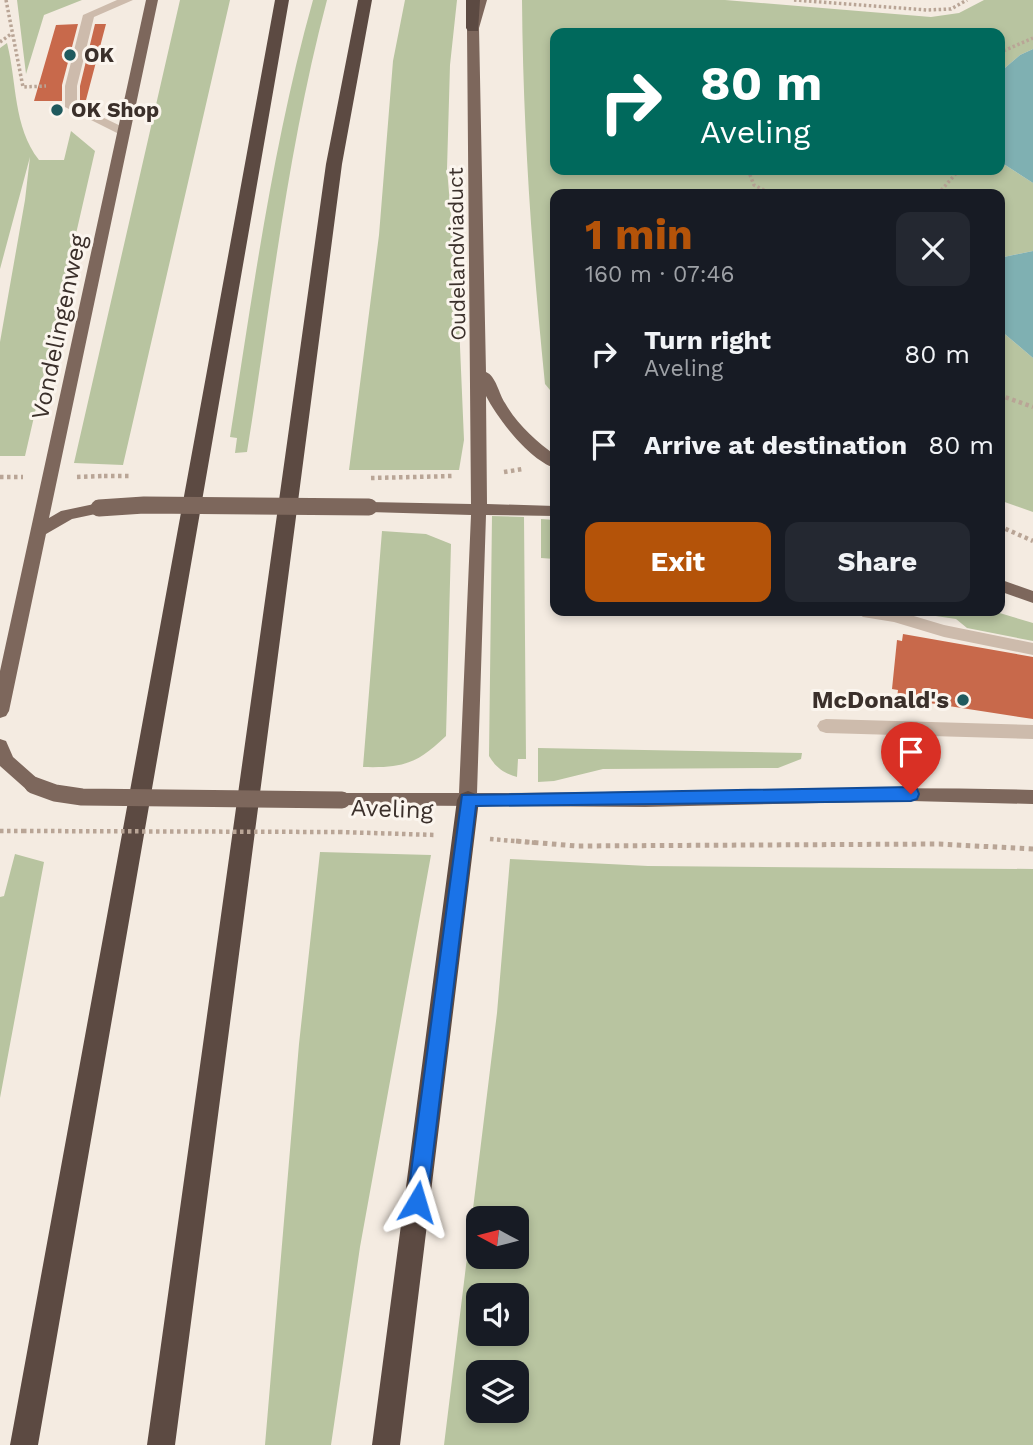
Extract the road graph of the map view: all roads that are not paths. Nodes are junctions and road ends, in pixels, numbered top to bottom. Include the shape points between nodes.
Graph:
1 (127, 0) edge
2 (152, 0) edge
3 (282, 0) edge
4 (365, 0) edge
5 (473, 0) edge
6 (481, 0) edge
7 (473, 28) junction
8 (123, 132) junction
9 (480, 363) junction
10 (550, 459) edge
11 (479, 508) junction
12 (550, 511) edge
13 (37, 532) junction
14 (1005, 587) edge
15 (1033, 597) edge
16 (897, 616) edge
17 (1033, 649) edge
18 (0, 711) edge
19 (826, 726) dead end
20 (1033, 732) edge
21 (0, 746) edge
22 (1033, 797) edge
23 (468, 800) junction
24 (24, 1445) edge
25 (161, 1445) edge
26 (386, 1445) edge

1 - 8 lane via 89,15 71,86 71,107
2 - 8 main road, Vondelingenweg
3 - 24 highway
4 - 25 highway via 334,164
5 - 7 highway
6 - 7 main road, Oudelandviaduct
7 - 9 main road, Oudelandviaduct
8 - 13 main road, Vondelingenweg
9 - 10 main road via 497,408
9 - 11 main road, Oudelandviaduct
11 - 12 main road
11 - 13 main road, bridge via 99,508 66,515
11 - 23 main road, Aveling
13 - 18 main road
14 - 15 main road
16 - 17 lane via 944,631
19 - 20 lane
21 - 23 main road, Aveling, bridge via 6,761 33,785 82,797
22 - 23 main road, Aveling via 911,794
23 - 26 highway

